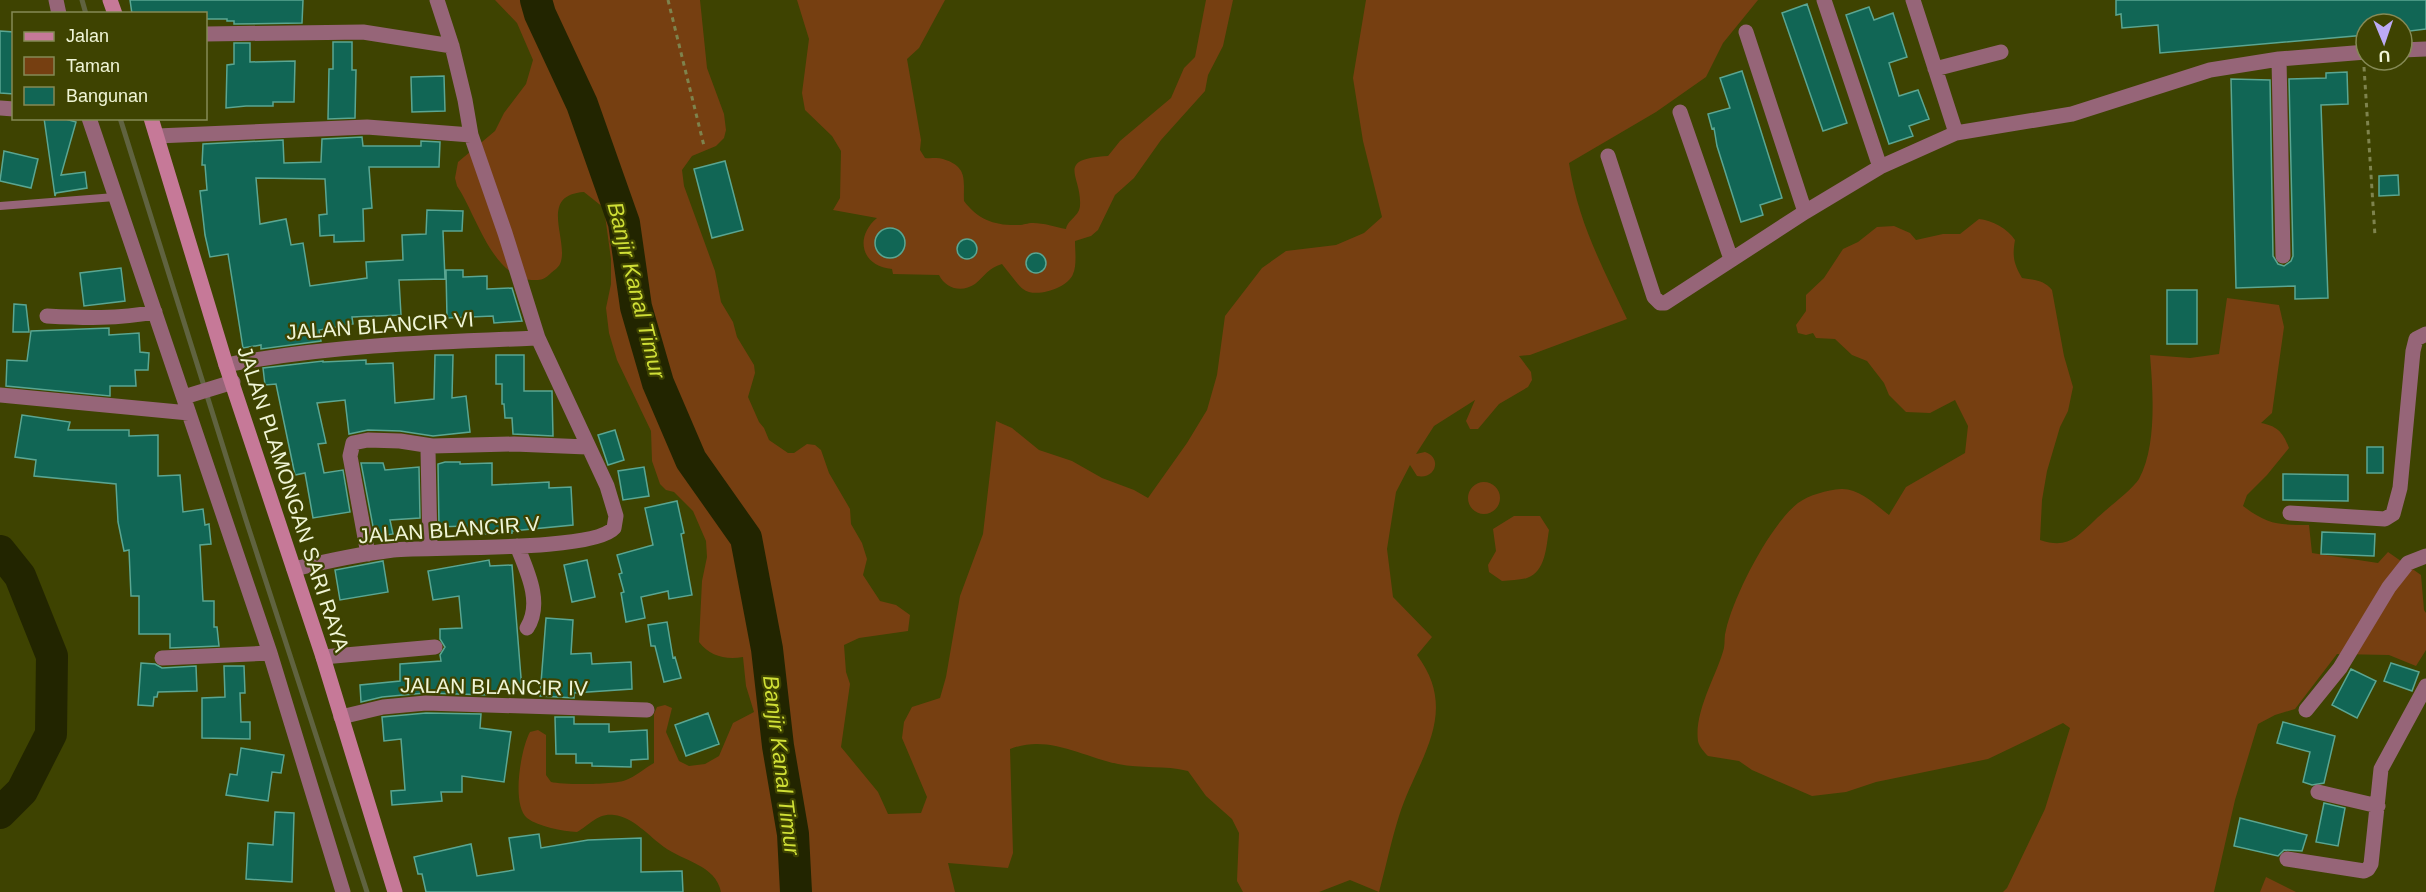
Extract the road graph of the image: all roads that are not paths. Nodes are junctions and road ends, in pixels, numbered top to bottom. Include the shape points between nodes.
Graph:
1 (437, 0) edge
2 (1824, 0) edge
3 (1913, 0) edge
4 (1746, 32) dead end
5 (207, 34) edge
6 (452, 46) junction
7 (2001, 52) dead end
8 (2354, 53) edge
9 (2279, 59) junction
10 (1935, 69) junction
11 (1680, 112) dead end
12 (89, 120) edge
13 (152, 120) edge
14 (1956, 133) junction
15 (471, 135) junction
16 (157, 136) junction
17 (1608, 156) dead end
18 (1880, 167) junction
19 (115, 197) junction
20 (0, 206) edge
21 (1805, 212) junction
22 (2283, 256) dead end
23 (1731, 259) junction
24 (155, 312) junction
25 (47, 316) dead end
26 (2426, 334) edge
27 (538, 338) junction
28 (226, 365) junction
29 (228, 384) junction
30 (0, 395) edge
31 (191, 395) junction
32 (189, 413) junction
33 (432, 446) junction
34 (588, 447) junction
35 (2290, 513) dead end
36 (517, 546) junction
37 (430, 548) junction
38 (368, 554) junction
39 (2426, 556) edge
40 (294, 569) junction
41 (527, 628) dead end
42 (435, 647) dead end
43 (270, 653) junction
44 (323, 657) junction
45 (162, 658) dead end
46 (2426, 686) edge
47 (647, 710) dead end
48 (2306, 710) dead end
49 (342, 717) junction
50 (2318, 792) dead end
51 (2378, 806) junction
52 (2287, 859) dead end
53 (343, 892) edge
54 (395, 892) edge

1 - 6 street
2 - 18 street
3 - 10 street
4 - 21 street
5 - 6 street via 363,32
6 - 15 street
7 - 10 street
8 - 9 street
9 - 14 street via 2210,70 2072,114
9 - 22 street
10 - 14 street
11 - 23 street
12 - 19 street
13 - 16 street, JALAN PLAMONGAN SARI RAYA
14 - 18 street
15 - 16 street via 367,127
15 - 27 street
16 - 28 street, JALAN PLAMONGAN SARI RAYA
17 - 23 street via 1657,301 1665,303
18 - 21 street
19 - 20 lane
19 - 24 street
21 - 23 street
24 - 25 street via 124,318
24 - 31 street
26 - 35 street via 2416,339 2413,351 2400,488 2393,514 2385,519
27 - 28 street, JALAN BLANCIR VI via 374,345 281,354
27 - 34 street
28 - 29 street, JALAN PLAMONGAN SARI RAYA
29 - 31 street
29 - 40 street, JALAN PLAMONGAN SARI RAYA
30 - 32 street
31 - 32 street
32 - 43 street
33 - 34 street
33 - 37 street via 428,450
33 - 38 street via 400,441 354,443 350,456
34 - 36 street, JALAN BLANCIR V via 614,506 614,528 606,535
36 - 37 street, JALAN BLANCIR V
36 - 41 street via 534,597
37 - 38 street, JALAN BLANCIR V
38 - 40 street, JALAN BLANCIR V
39 - 48 street via 2408,563 2340,668
40 - 44 street, JALAN PLAMONGAN SARI RAYA
42 - 44 street
43 - 45 street
43 - 53 street
44 - 49 street, JALAN PLAMONGAN SARI RAYA
46 - 51 street via 2381,769
47 - 49 street, JALAN BLANCIR IV via 426,704 383,707
49 - 54 street, JALAN PLAMONGAN SARI RAYA
50 - 51 street
51 - 52 street via 2368,869

